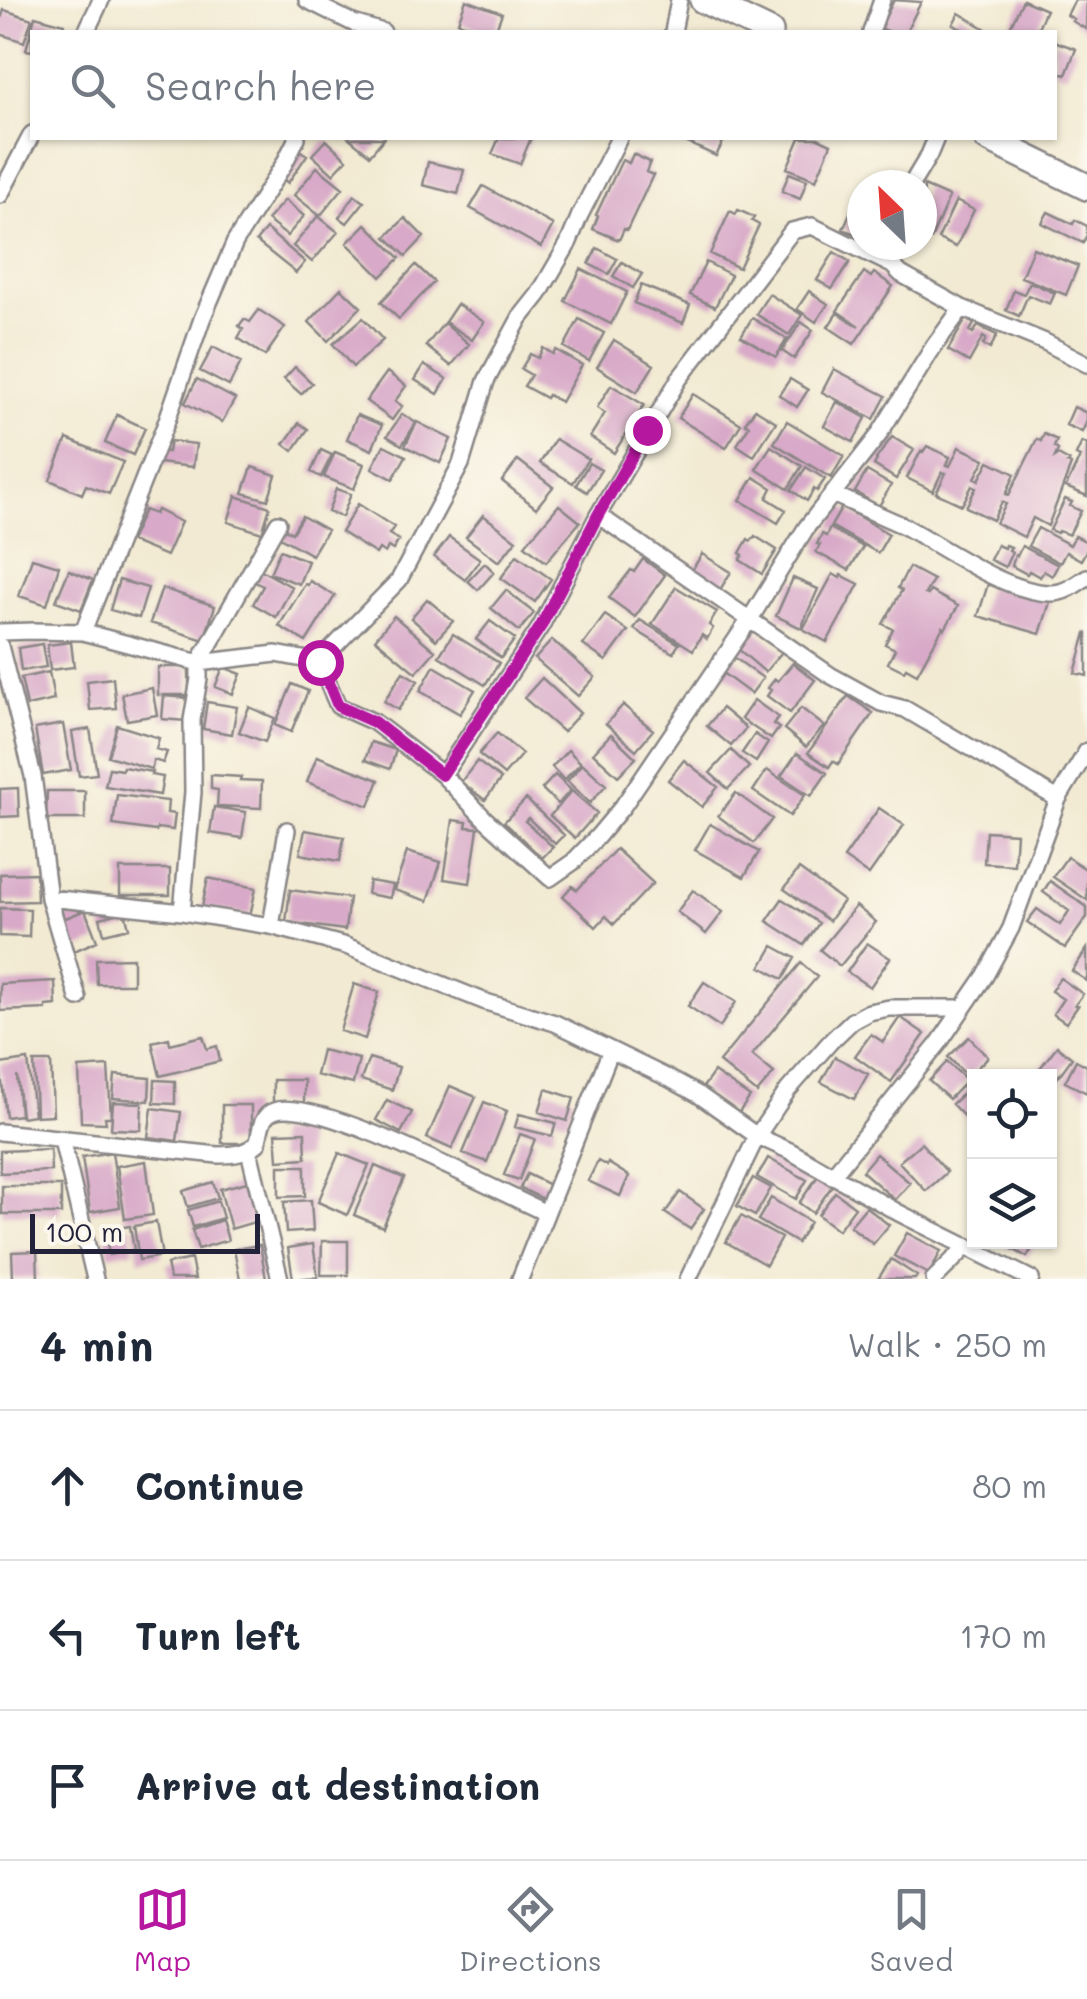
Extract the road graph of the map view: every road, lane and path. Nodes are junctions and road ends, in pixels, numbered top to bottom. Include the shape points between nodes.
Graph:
1 (101, 0) edge
2 (307, 0) edge
3 (679, 0) edge
4 (703, 0) edge
5 (882, 0) edge
6 (351, 28) edge
7 (87, 30) edge
8 (674, 30) edge
9 (766, 30) edge
10 (871, 30) edge
11 (30, 138) edge
12 (296, 140) edge
13 (935, 140) edge
14 (990, 140) edge
15 (616, 142) edge
16 (920, 170) edge
17 (1087, 186) edge
18 (0, 195) edge
19 (891, 260) edge
20 (892, 264) junction
21 (962, 308) junction
22 (1087, 364) edge
23 (833, 494) junction
24 (598, 515) junction
25 (278, 523) dead end
26 (1087, 578) edge
27 (750, 619) junction
28 (0, 632) edge
29 (83, 632) junction
30 (0, 646) edge
31 (320, 662) junction
32 (198, 663) junction
33 (1087, 752) edge
34 (442, 775) junction
35 (1058, 799) junction
36 (286, 830) dead end
37 (49, 898) junction
38 (182, 912) junction
39 (272, 926) junction
40 (78, 998) dead end
41 (961, 1008) junction
42 (611, 1050) junction
43 (0, 1132) edge
44 (757, 1136) junction
45 (62, 1140) junction
46 (249, 1151) junction
47 (832, 1176) junction
48 (546, 1213) junction
49 (967, 1246) edge
50 (967, 1247) edge
51 (974, 1249) edge
52 (96, 1279) edge
53 (280, 1279) edge
54 (520, 1279) edge
55 (688, 1279) edge
56 (934, 1279) edge
57 (1031, 1279) edge

1 - 7 street
2 - 6 street
3 - 8 street
4 - 9 main road
5 - 10 street
11 - 18 street
12 - 29 street via 235,242
13 - 16 street
14 - 17 main road
15 - 31 street via 568,244 486,381 462,464 398,580
19 - 20 street
20 - 21 street
20 - 24 street via 812,226 792,230 678,379
21 - 22 street
21 - 23 street
23 - 26 street via 1026,588 1050,594
23 - 27 street
24 - 27 street
24 - 34 street via 541,626
25 - 32 street
27 - 34 street via 623,806 550,878
27 - 35 street via 830,675 881,703 905,708
28 - 29 street
29 - 32 street
30 - 37 street via 33,776
31 - 32 street via 276,654
31 - 34 street via 338,706 374,722
32 - 38 street
33 - 35 street
35 - 41 street via 1011,928
36 - 39 street
37 - 38 street
37 - 40 street
38 - 39 street
39 - 42 street via 346,946
41 - 44 street via 889,1008 852,1022 788,1090
41 - 47 street
42 - 44 street via 699,1096
42 - 48 street
43 - 45 street
44 - 47 street
44 - 55 street
45 - 46 street via 218,1155
45 - 52 street
46 - 48 street via 272,1111 321,1116 411,1148
46 - 53 street
47 - 49 street
48 - 54 street
50 - 56 street
51 - 57 street

